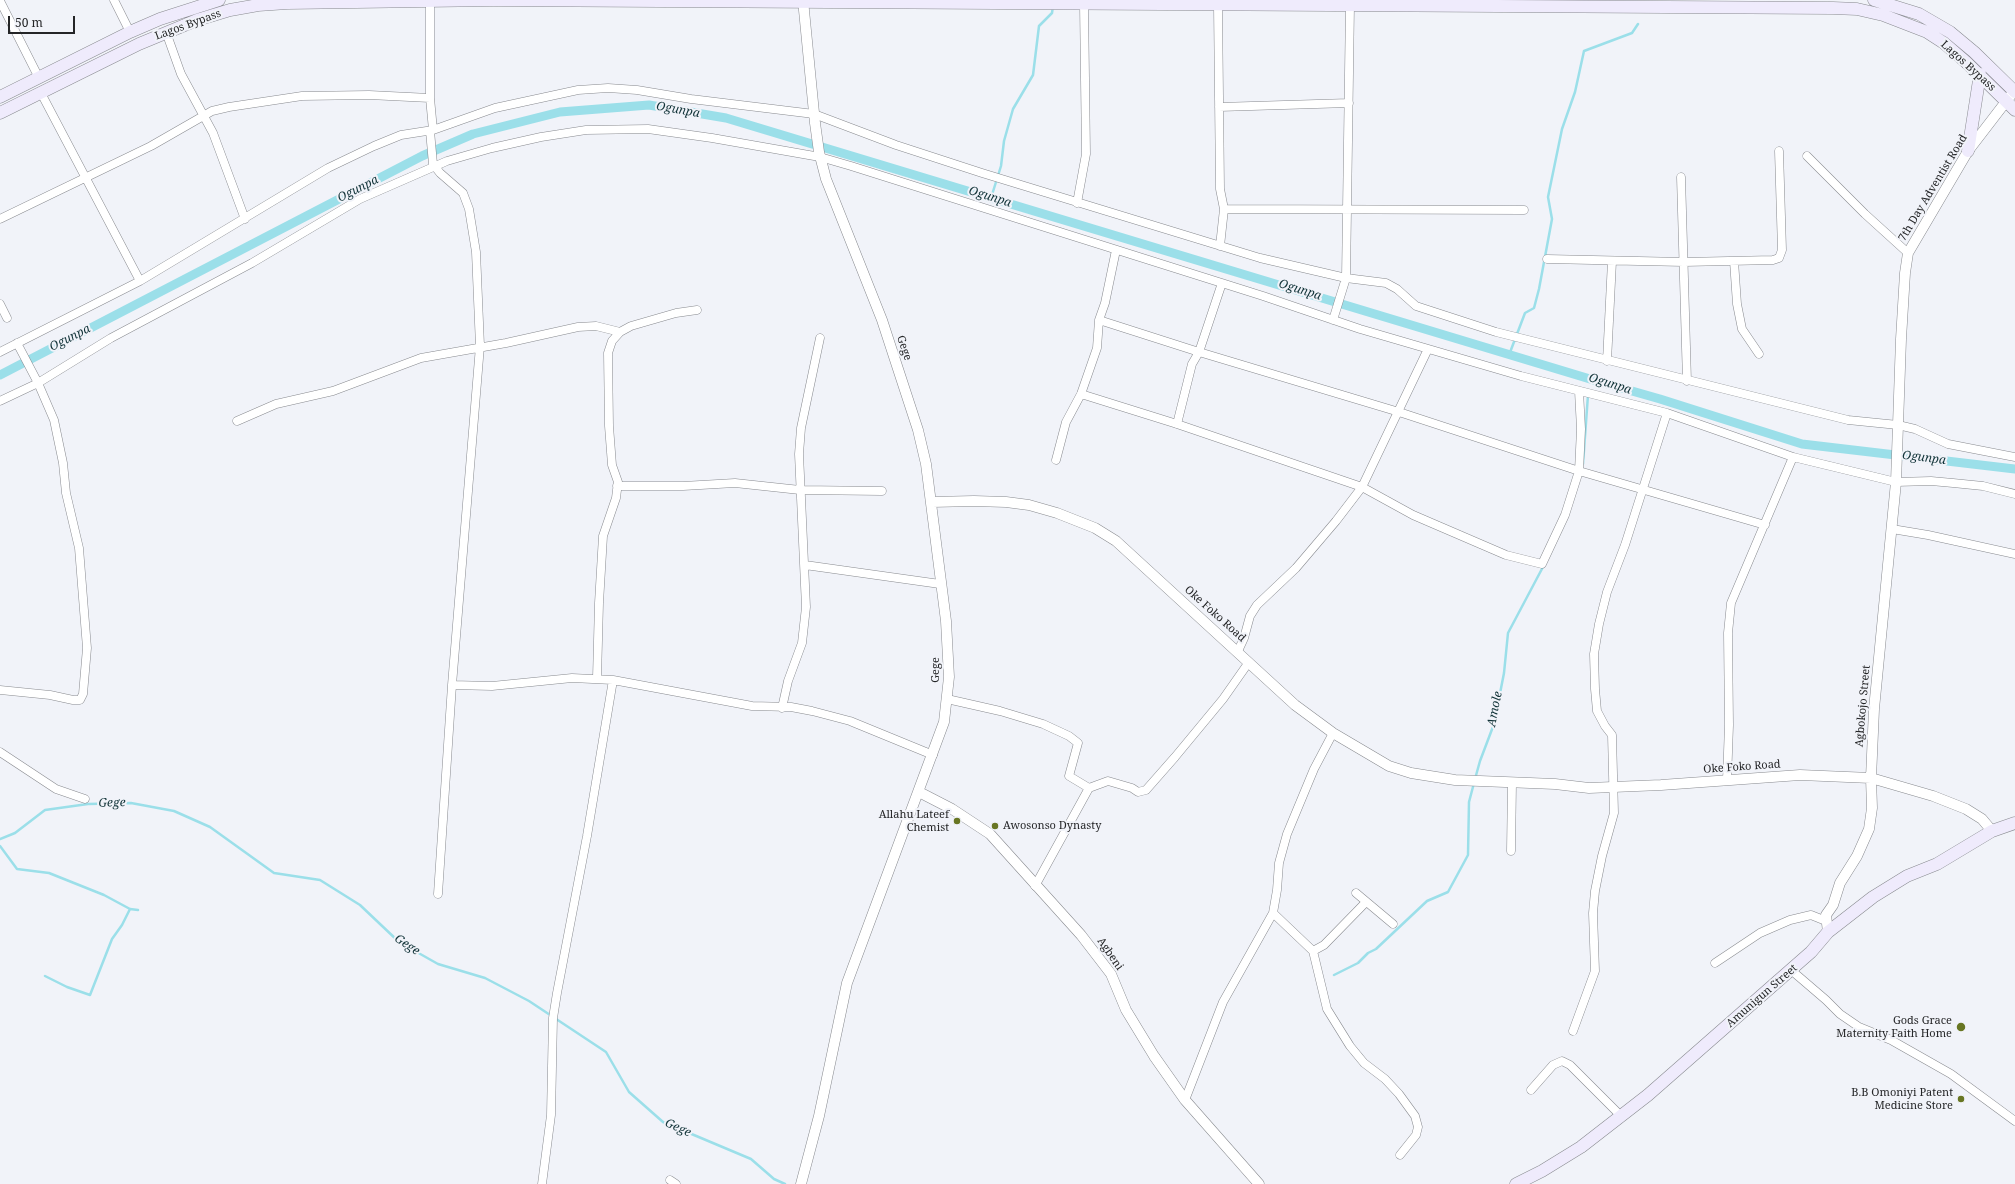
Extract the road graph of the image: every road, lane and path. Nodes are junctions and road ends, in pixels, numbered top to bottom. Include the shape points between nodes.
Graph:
1 (114, 0) edge
2 (219, 0) edge
3 (493, 0) edge
4 (1874, 0) edge
5 (0, 1) edge
6 (430, 2) junction
7 (803, 2) edge
8 (1084, 4) junction
9 (1832, 4) edge
10 (1218, 5) junction
11 (1350, 5) junction
12 (130, 32) junction
13 (166, 32) junction
14 (1980, 74) junction
15 (39, 78) junction
16 (2015, 91) edge
17 (41, 93) junction
18 (0, 97) edge
19 (430, 98) junction
20 (2006, 101) junction
21 (1349, 103) junction
22 (1219, 107) junction
23 (2015, 110) edge
24 (0, 114) edge
25 (203, 116) junction
26 (814, 118) junction
27 (432, 130) junction
28 (1779, 151) dead end
29 (1968, 151) junction
30 (820, 155) junction
31 (1808, 156) dead end
32 (434, 165) junction
33 (85, 176) junction
34 (1681, 178) dead end
35 (1077, 203) junction
36 (1348, 208) junction
37 (1224, 209) junction
38 (1524, 210) dead end
39 (0, 219) edge
40 (245, 219) junction
41 (1220, 246) junction
42 (1116, 250) junction
43 (1908, 253) junction
44 (1547, 259) dead end
45 (1612, 261) junction
46 (1684, 262) junction
47 (1734, 262) junction
48 (140, 281) junction
49 (1345, 281) junction
50 (1222, 283) junction
51 (0, 304) edge
52 (697, 310) dead end
53 (1334, 317) junction
54 (7, 318) dead end
55 (1099, 320) junction
56 (620, 332) junction
57 (820, 338) dead end
58 (16, 344) junction
59 (480, 346) junction
60 (1428, 349) junction
61 (0, 352) edge
62 (1198, 352) junction
63 (1759, 354) dead end
64 (1607, 361) junction
65 (1687, 380) junction
66 (38, 382) junction
67 (1579, 391) junction
68 (1081, 394) junction
69 (0, 401) edge
70 (1399, 412) junction
71 (1667, 413) junction
72 (236, 421) dead end
73 (1176, 424) junction
74 (1898, 428) junction
75 (1793, 457) junction
76 (2015, 457) edge
77 (1056, 460) dead end
78 (1579, 471) junction
79 (1896, 477) junction
80 (617, 486) junction
81 (1362, 487) junction
82 (1642, 489) junction
83 (800, 490) junction
84 (882, 491) dead end
85 (2015, 494) edge
86 (932, 502) junction
87 (1764, 525) junction
88 (1892, 529) junction
89 (2015, 554) edge
90 (805, 565) junction
91 (940, 584) junction
92 (1238, 651) junction
93 (1250, 662) junction
94 (597, 678) junction
95 (613, 680) junction
96 (452, 685) junction
97 (0, 690) edge
98 (948, 700) junction
99 (782, 708) junction
100 (1333, 733) junction
101 (0, 752) edge
102 (933, 755) junction
103 (1870, 778) junction
104 (1727, 780) junction
105 (1512, 783) junction
106 (1089, 788) junction
107 (1615, 788) junction
108 (919, 792) junction
109 (85, 799) dead end
110 (2015, 823) edge
111 (1992, 831) junction
112 (1511, 851) dead end
113 (1036, 886) junction
114 (1356, 893) dead end
115 (438, 894) dead end
116 (1366, 902) junction
117 (1273, 913) junction
118 (1393, 924) dead end
119 (1827, 926) junction
120 (1313, 951) junction
121 (1715, 963) dead end
122 (1791, 970) junction
123 (1574, 1031) dead end
124 (1531, 1090) dead end
125 (1185, 1100) junction
126 (1621, 1116) junction
127 (2015, 1121) edge
128 (1400, 1155) dead end
129 (542, 1184) edge
130 (801, 1184) edge
131 (1259, 1184) edge
132 (1516, 1184) edge

1 - 12 street
2 - 12 main road, Lagos Bypass
3 - 6 main road, Lagos Bypass
3 - 7 main road, Lagos Bypass
4 - 16 main road, Lagos Bypass via 1919,14 1950,32
5 - 15 street
6 - 13 main road, Lagos Bypass via 258,5 230,10
6 - 19 street
7 - 8 main road, Lagos Bypass
7 - 26 street, Gege
8 - 10 main road, Lagos Bypass
8 - 35 street via 1086,154
9 - 11 main road, Lagos Bypass
9 - 14 main road, Lagos Bypass via 1908,23 1944,43
10 - 11 main road, Lagos Bypass
10 - 22 street
11 - 21 street
12 - 15 main road, Lagos Bypass
13 - 17 main road, Lagos Bypass
13 - 25 street via 181,74
14 - 20 main road, Lagos Bypass
14 - 29 main road
15 - 18 main road, Lagos Bypass
16 - 20 street, 7th Day Adventist Road
17 - 24 main road, Lagos Bypass
17 - 33 street
19 - 25 street via 369,95 302,96 229,107
19 - 27 street
20 - 23 main road, Lagos Bypass
20 - 29 street, 7th Day Adventist Road
21 - 22 street
21 - 36 street
22 - 37 street via 1220,189
25 - 33 street via 151,146
25 - 40 street via 213,133
26 - 27 street via 637,90 608,88 578,90 495,108
26 - 30 street, Gege
26 - 35 street
27 - 32 street
27 - 40 street via 401,135 374,146 328,168
28 - 47 street via 1782,250 1779,258
29 - 43 street, 7th Day Adventist Road
30 - 32 street via 712,138 611,128 541,137
30 - 42 street
30 - 86 street, Gege via 826,179 882,320 912,410 926,464
31 - 43 street
32 - 59 street via 463,193 470,209 476,252
32 - 66 street via 360,199 217,283 110,338
33 - 39 street
33 - 48 street
34 - 46 street
35 - 41 street
36 - 37 street
36 - 38 street
36 - 49 street
37 - 41 street
40 - 48 street
41 - 49 street
42 - 50 street
42 - 55 street
43 - 74 street, 7th Day Adventist Road via 1901,332
44 - 45 street
45 - 46 street
45 - 64 street
46 - 47 street
46 - 65 street
47 - 63 street via 1737,304 1742,329
48 - 58 street
49 - 53 street
49 - 64 street via 1386,283 1416,306 1496,332
50 - 53 street
50 - 62 street
51 - 54 street
52 - 56 street via 652,319
53 - 60 street
55 - 62 street
55 - 68 street via 1098,348
56 - 59 street via 596,326 578,327
56 - 80 street via 612,341 608,353 609,426 612,465
57 - 83 street via 801,428
58 - 61 street
58 - 66 street
59 - 72 street via 421,358 333,391 276,404
59 - 96 street
60 - 67 street
60 - 70 street
62 - 70 street
62 - 73 street via 1192,364
64 - 65 street
65 - 74 street via 1848,420
66 - 69 street
66 - 97 street via 54,420 66,493 79,548 87,639 83,694 80,700 77,700
67 - 71 street
67 - 78 street via 1582,429
68 - 73 street
68 - 77 street via 1066,422
70 - 78 street
70 - 81 street
71 - 75 street
71 - 82 street
73 - 81 street
74 - 76 street via 1915,429 1948,444
74 - 79 street, 7th Day Adventist Road
75 - 79 street
75 - 87 street
78 - 81 street via 1565,515 1542,564 1506,555 1412,515
78 - 82 street
79 - 85 street via 1983,486
79 - 88 street, Agbokojo Street
80 - 83 street via 735,484
80 - 94 street via 616,498 603,536
81 - 92 street via 1296,568 1256,605
82 - 87 street
82 - 107 street via 1607,592 1594,654 1597,711 1612,735
83 - 84 street
83 - 90 street
86 - 91 street, Gege
86 - 92 street, Oke Foko Road via 990,501 1029,505 1095,528 1116,541
87 - 104 street via 1731,602 1728,633
88 - 89 street via 1928,534
88 - 103 street, Agbokojo Street via 1874,709
90 - 91 street
90 - 99 street via 806,607 802,643 788,681
91 - 98 street, Gege via 948,652
92 - 93 street, Oke Foko Road
93 - 100 street, Oke Foko Road via 1295,705
93 - 106 street via 1176,758 1146,790 1138,792 1108,781
94 - 95 street
94 - 96 street via 492,686
95 - 99 street via 752,706
95 - 129 street via 553,1018 551,1115
96 - 115 street
98 - 102 street, Gege
98 - 106 street via 1000,711 1043,724 1069,736 1078,743 1069,776
99 - 102 street via 812,710 850,721
100 - 105 street, Oke Foko Road via 1389,766 1411,773 1468,781
100 - 117 street via 1314,769 1287,834 1279,863 1278,890
101 - 109 street via 56,789
102 - 108 street, Gege
103 - 104 street, Oke Foko Road via 1800,775
103 - 111 street, Oke Foko Road via 1933,796 1966,809 1982,819
103 - 119 street, Agbokojo Street via 1872,808 1869,829 1826,915
104 - 107 street, Oke Foko Road
105 - 107 street, Oke Foko Road
105 - 112 street
106 - 113 street
107 - 123 street via 1614,813 1602,856 1592,913 1595,971
108 - 113 street, Agbeni via 952,809 990,834
108 - 130 street, Gege via 847,983
110 - 111 main road, Amunigun Street
111 - 119 main road, Amunigun Street via 1937,864 1907,876
113 - 125 street, Agbeni via 1081,935 1111,974 1126,1010
114 - 116 street
116 - 118 street
116 - 120 street via 1324,945
117 - 120 street
117 - 125 street via 1223,1002
119 - 121 street via 1811,914 1790,920 1760,933
119 - 122 main road, Amunigun Street via 1811,952
120 - 128 street via 1327,1009 1350,1046 1364,1063 1399,1094 1415,1116 1418,1127 1416,1135
122 - 126 main road, Amunigun Street via 1675,1073
122 - 127 street via 1858,1027 1891,1040 1951,1074
124 - 126 street via 1553,1065 1562,1061 1570,1065
125 - 131 street, Agbeni
126 - 132 main road, Amunigun Street via 1581,1147

